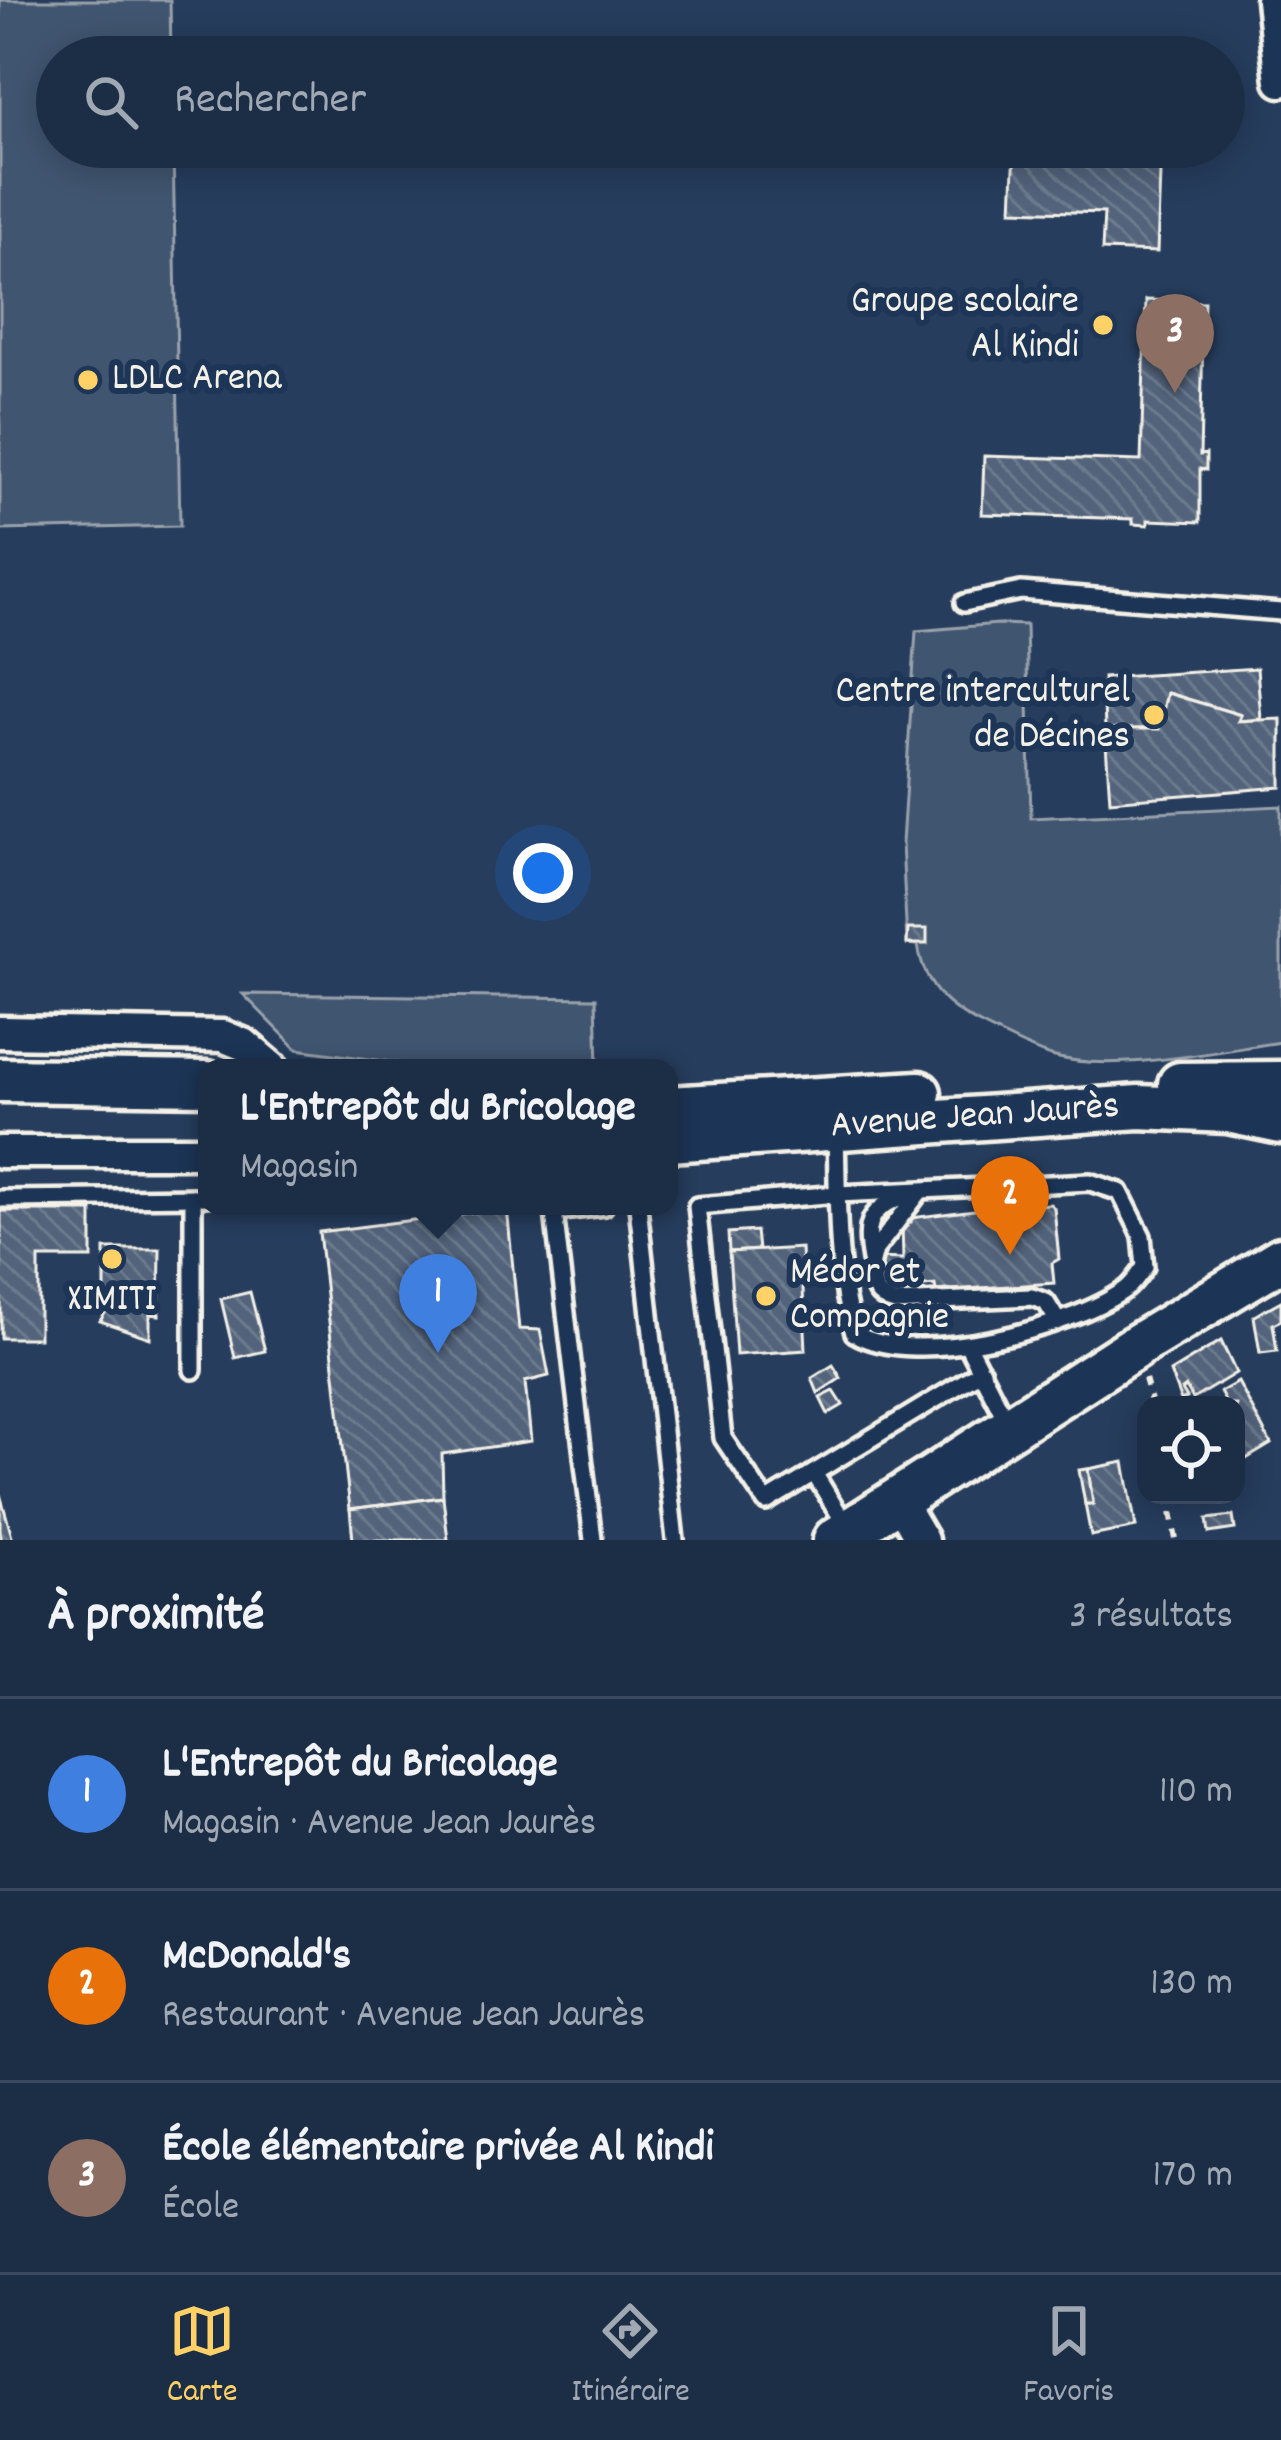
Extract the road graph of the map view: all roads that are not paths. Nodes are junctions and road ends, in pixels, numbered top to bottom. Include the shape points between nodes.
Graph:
1 (1272, 0) edge
2 (1281, 81) edge
3 (964, 603) dead end
4 (1281, 612) edge
5 (0, 1032) edge
6 (261, 1059) edge
7 (0, 1080) edge
8 (198, 1083) edge
9 (1281, 1083) edge
10 (0, 1106) edge
11 (678, 1107) edge
12 (198, 1109) edge
13 (1281, 1122) edge
14 (836, 1128) junction
15 (678, 1139) edge
16 (0, 1152) edge
17 (198, 1152) edge
18 (921, 1190) junction
19 (838, 1194) junction
20 (198, 1197) edge
21 (0, 1199) edge
22 (199, 1215) edge
23 (554, 1215) edge
24 (639, 1215) edge
25 (1281, 1229) edge
26 (1281, 1259) edge
27 (1227, 1289) junction
28 (1057, 1320) junction
29 (967, 1344) junction
30 (193, 1370) dead end
31 (982, 1371) junction
32 (1010, 1428) junction
33 (814, 1473) junction
34 (899, 1502) junction
35 (842, 1536) edge
36 (593, 1540) edge
37 (675, 1540) edge
38 (922, 1540) edge

1 - 2 street
3 - 4 lane via 1021,591
5 - 6 street via 223,1036
7 - 8 main road
9 - 11 main road, Avenue Jean Jaurès via 1049,1085
10 - 12 main road
13 - 14 main road, Avenue Jean Jaurès via 1139,1107
14 - 15 main road, Avenue Jean Jaurès
14 - 19 lane
16 - 17 street
18 - 19 lane
18 - 28 lane via 872,1217 865,1236 880,1299 1032,1297
18 - 28 lane via 1090,1182 1120,1192 1142,1237 1145,1267 1128,1288
19 - 29 lane via 854,1333 871,1343
19 - 33 lane via 697,1206 723,1438 766,1502
20 - 21 lane
22 - 30 lane
23 - 36 lane
24 - 37 lane
25 - 27 main road
26 - 27 main road
27 - 32 main road
28 - 29 lane
29 - 31 lane
31 - 32 lane
31 - 33 lane
32 - 34 main road
33 - 35 lane
34 - 35 main road
34 - 38 street

